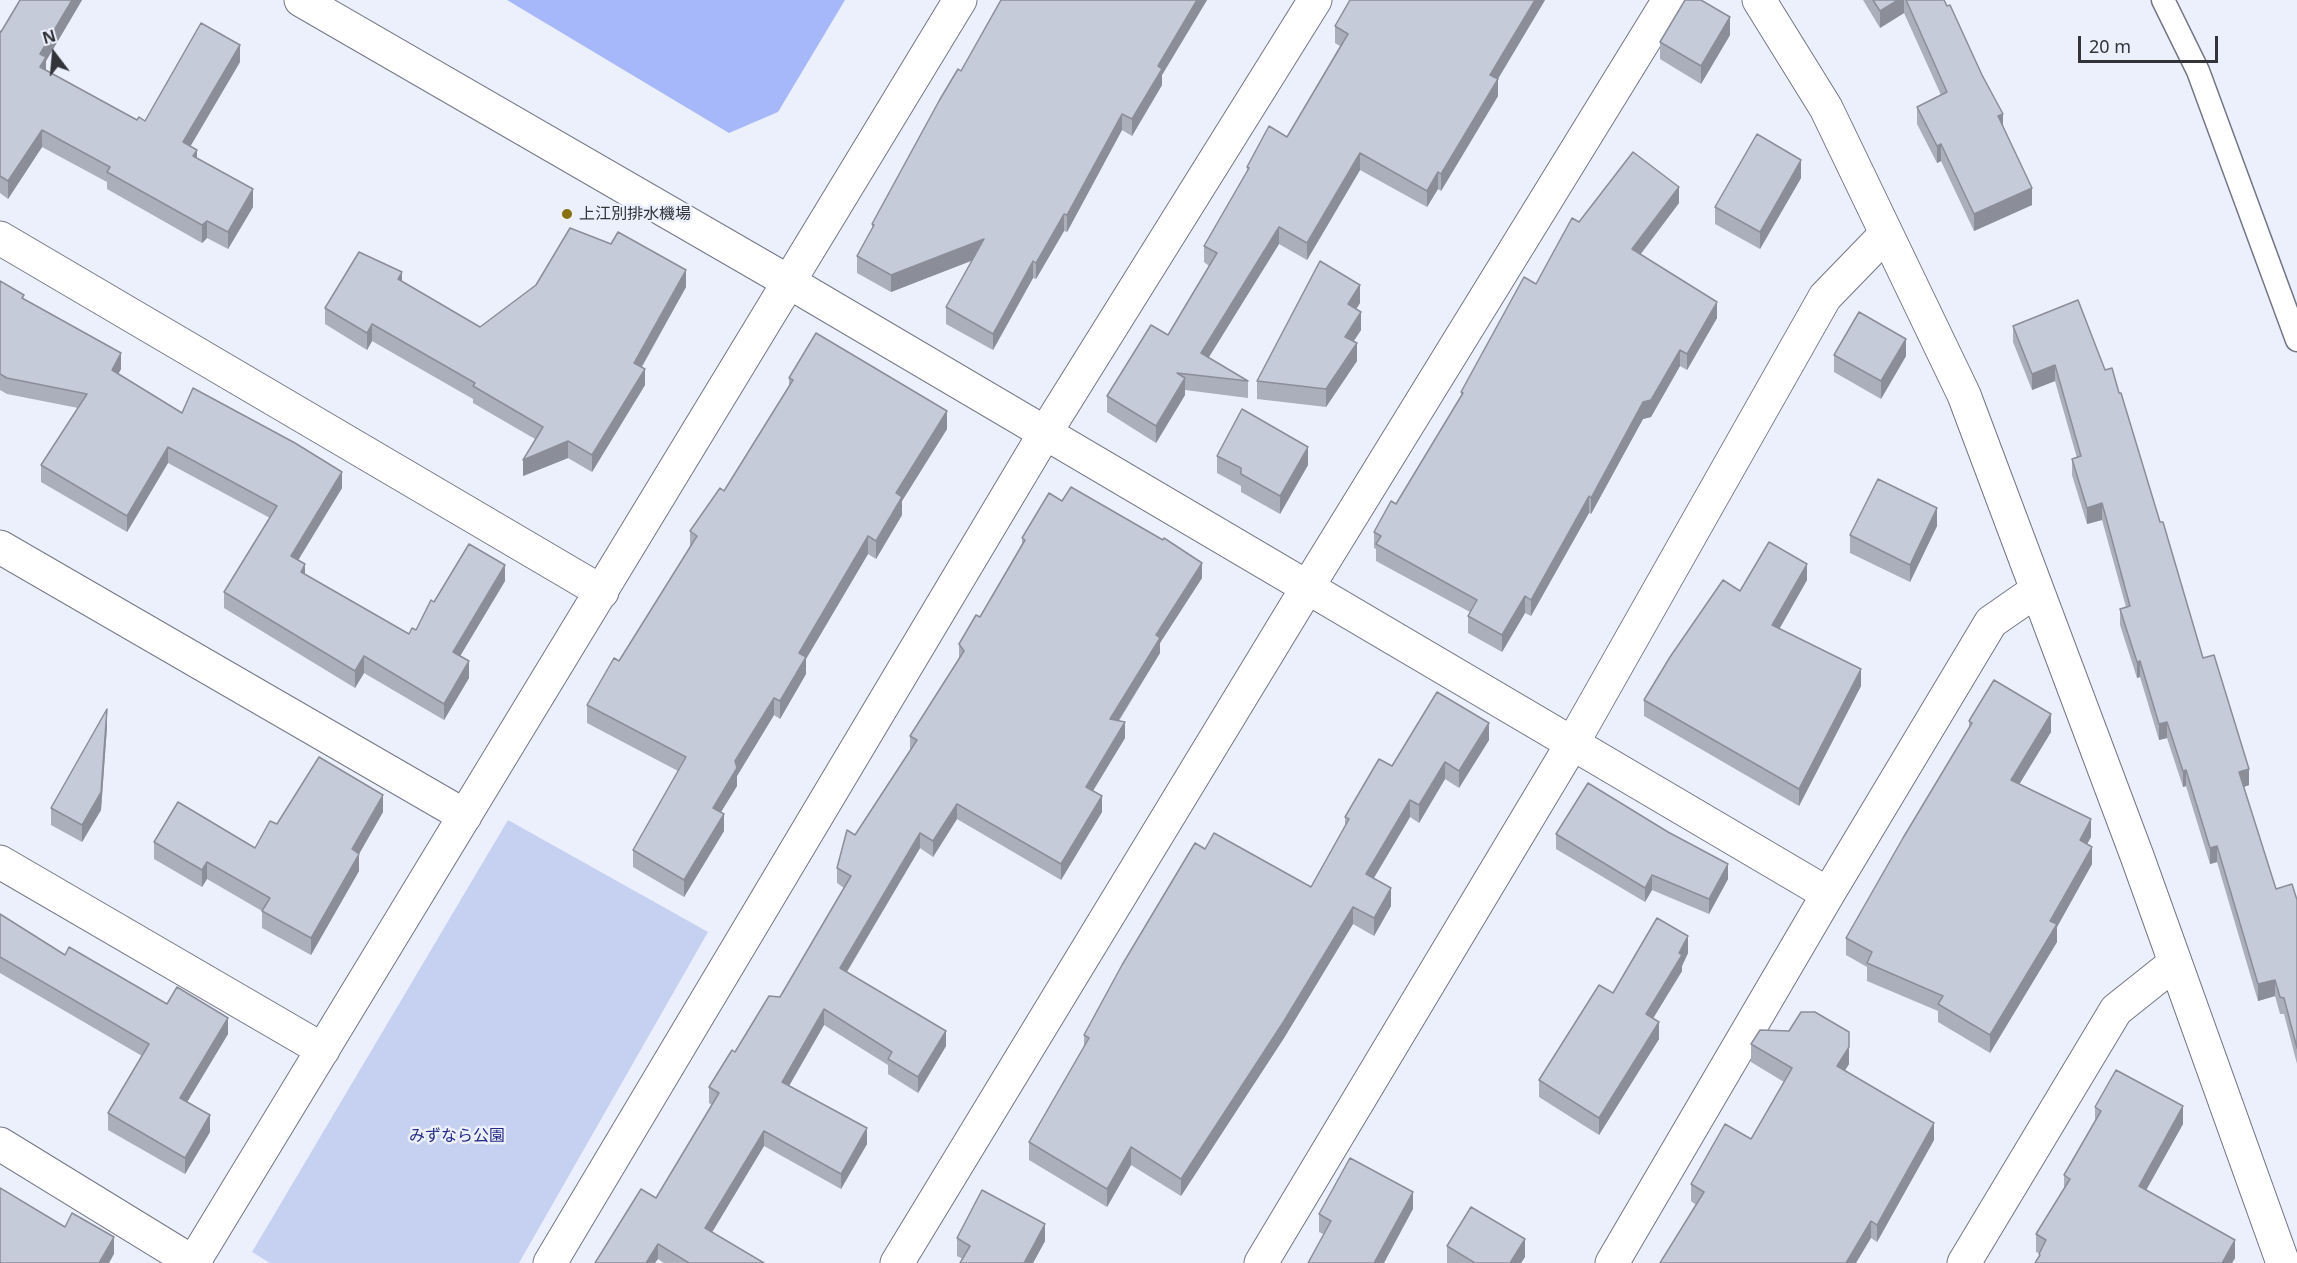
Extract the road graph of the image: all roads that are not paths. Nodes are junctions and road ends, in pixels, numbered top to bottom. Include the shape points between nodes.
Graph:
1 (301, 0) edge
2 (960, 0) edge
3 (1315, 0) edge
4 (1669, 0) edge
5 (1759, 0) edge
6 (2163, 0) edge
7 (1886, 234) junction
8 (0, 238) edge
9 (789, 282) junction
10 (2297, 340) edge
11 (1045, 434) junction
12 (0, 547) edge
13 (1307, 588) junction
14 (2037, 590) junction
15 (602, 592) junction
16 (1572, 744) junction
17 (465, 816) junction
18 (0, 862) edge
19 (1828, 894) junction
20 (2175, 963) junction
21 (323, 1050) junction
22 (0, 1144) edge
23 (193, 1263) edge
24 (550, 1263) edge
25 (897, 1263) edge
26 (1261, 1263) edge
27 (1612, 1263) edge
28 (1964, 1263) edge
29 (2283, 1263) edge

1 - 9 street
2 - 9 street
3 - 11 street
4 - 13 street
5 - 7 street via 1826,108
6 - 10 lane via 2198,70
7 - 14 street via 1964,395
7 - 16 street via 1825,297
8 - 15 street
9 - 11 street
9 - 15 street
11 - 13 street
11 - 24 street
12 - 17 street
13 - 16 street
13 - 25 street
14 - 19 street via 1991,622
14 - 20 street
15 - 17 street
16 - 19 street
16 - 26 street
17 - 21 street
18 - 21 street
19 - 27 street
20 - 28 street via 2116,1010
20 - 29 street
21 - 23 street
22 - 23 street

